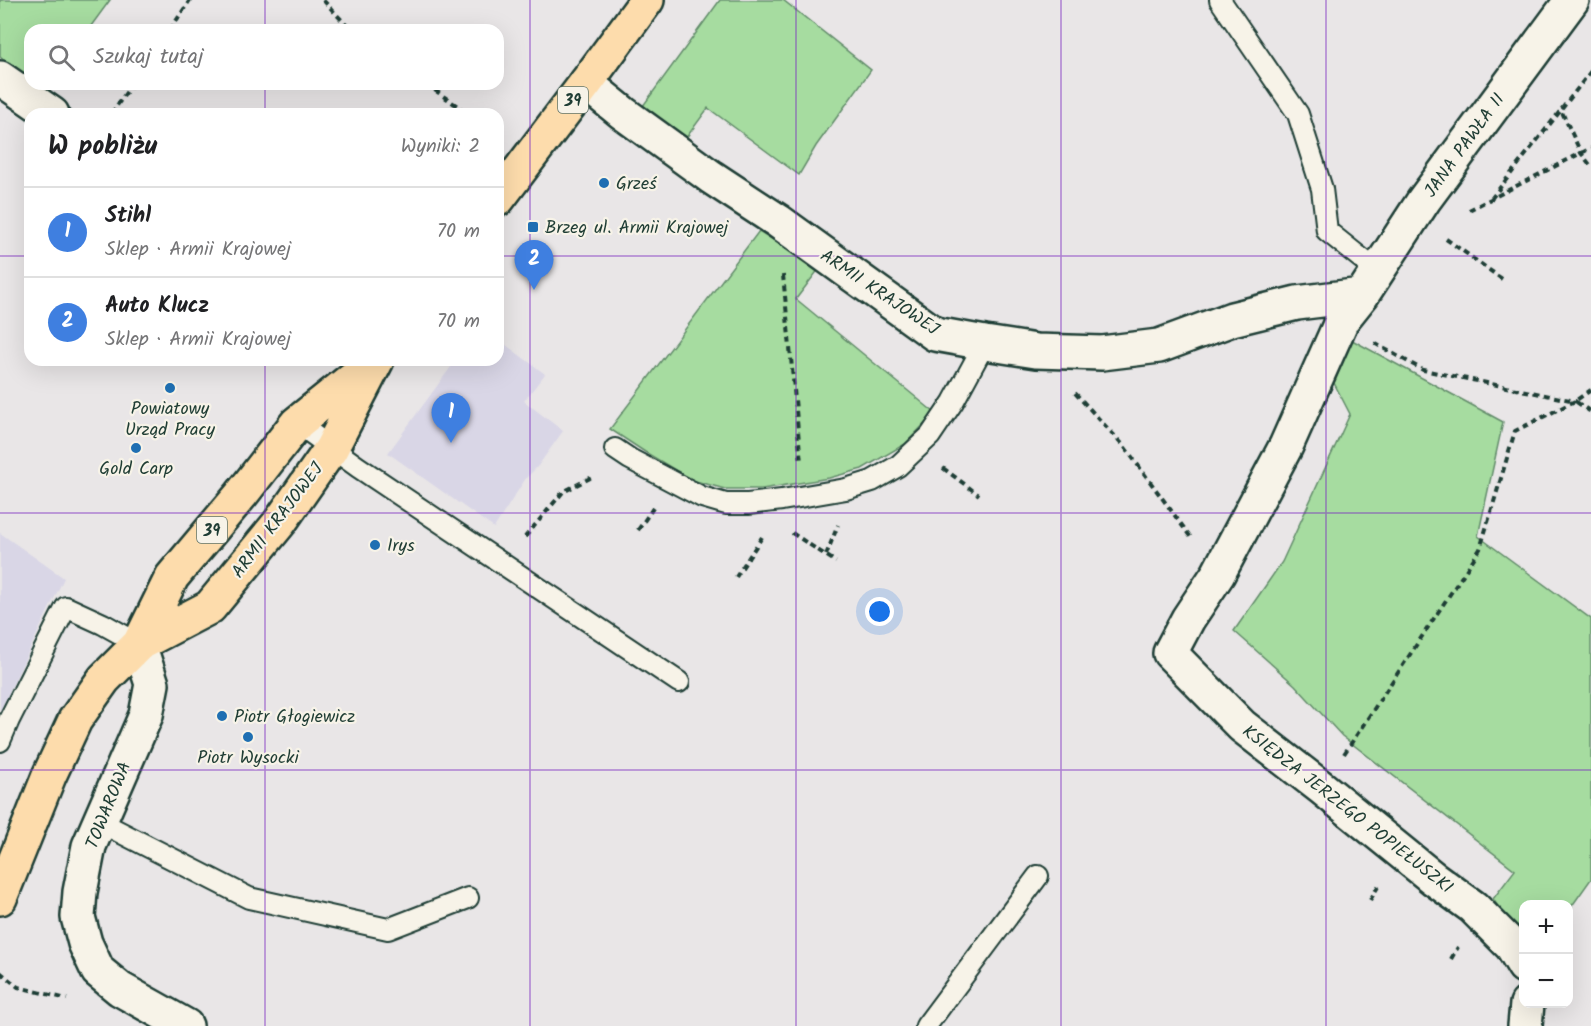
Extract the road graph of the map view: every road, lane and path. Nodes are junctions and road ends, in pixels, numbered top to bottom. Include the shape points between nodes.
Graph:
1 (190, 0) edge
2 (323, 0) edge
3 (647, 0) edge
4 (1220, 0) edge
5 (1572, 0) edge
6 (174, 24) edge
7 (345, 24) edge
8 (1591, 70) edge
9 (0, 78) edge
10 (586, 83) junction
11 (128, 90) edge
12 (435, 90) edge
13 (43, 108) edge
14 (115, 108) edge
15 (460, 108) edge
16 (1561, 110) junction
17 (1591, 148) edge
18 (1581, 153) junction
19 (1591, 166) edge
20 (504, 191) edge
21 (1491, 200) junction
22 (1460, 214) dead end
23 (778, 221) junction
24 (1444, 237) dead end
25 (1502, 279) dead end
26 (1370, 283) junction
27 (1342, 320) junction
28 (985, 344) junction
29 (1036, 351) junction
30 (369, 366) edge
31 (374, 366) edge
32 (1591, 390) edge
33 (1575, 401) junction
34 (1591, 412) edge
35 (297, 423) junction
36 (916, 448) junction
37 (332, 449) junction
38 (623, 454) joint
39 (979, 495) dead end
40 (804, 496) junction
41 (774, 510) junction
42 (521, 541) dead end
43 (836, 562) dead end
44 (1218, 574) junction
45 (736, 576) dead end
46 (139, 644) junction
47 (1170, 653) joint
48 (679, 682) dead end
49 (0, 741) edge
50 (1322, 788) junction
51 (100, 822) junction
52 (1038, 876) dead end
53 (0, 898) edge
54 (468, 898) dead end
55 (1519, 958) edge
56 (0, 972) edge
57 (18, 987) dead end
58 (1527, 1008) edge
59 (186, 1026) edge
60 (926, 1026) edge
61 (1525, 1026) edge

1 - 6 path
2 - 7 path
3 - 10 main road, 39
4 - 26 lane via 1298,114 1322,189 1327,231
5 - 26 street, JANA PAWŁA II via 1424,200
8 - 16 path
9 - 13 street
10 - 20 main road, 39
10 - 23 street, ARMII KRAJOWEJ via 711,177
11 - 14 path
12 - 15 path
16 - 18 path
16 - 21 path
17 - 18 path
18 - 19 path
18 - 21 path
21 - 22 path
23 - 28 street, ARMII KRAJOWEJ via 935,334
23 - 40 path
24 - 25 path
26 - 27 street, JANA PAWŁA II
26 - 29 street, ARMII KRAJOWEJ via 1232,319 1159,346 1102,353
27 - 33 path via 1423,370
27 - 44 street, JANA PAWŁA II via 1286,446
28 - 29 street, ARMII KRAJOWEJ
28 - 36 lane via 953,402 930,436
29 - 44 path via 1124,446
30 - 35 main road, ARMII KRAJOWEJ / 39
31 - 37 main road, ARMII KRAJOWEJ / 39
32 - 33 path
33 - 34 path
33 - 50 path via 1515,431 1480,549
35 - 37 lane
35 - 46 main road, ARMII KRAJOWEJ / 39 via 172,576
36 - 39 path
36 - 40 lane via 898,466 873,481
37 - 46 main road, ARMII KRAJOWEJ / 39 via 280,522 210,607
37 - 48 lane
38 - 41 lane via 702,497
38 - 42 path via 563,492
40 - 41 lane
41 - 43 path
41 - 45 path
44 - 47 street, JANA PAWŁA II
46 - 49 lane via 66,607
46 - 51 street, TOWAROWA via 152,684 146,715
46 - 53 main road, ARMII KRAJOWEJ / 39 via 104,680 75,720
47 - 50 street, KSIĘDZA JERZEGO POPIEŁUSZKI via 1242,726
50 - 55 street, KSIĘDZA JERZEGO POPIEŁUSZKI via 1473,907
51 - 54 lane via 249,898 388,929
51 - 59 street, TOWAROWA via 89,846 80,892 78,917 85,943 98,971 120,989
52 - 60 lane
56 - 57 path
58 - 61 street

